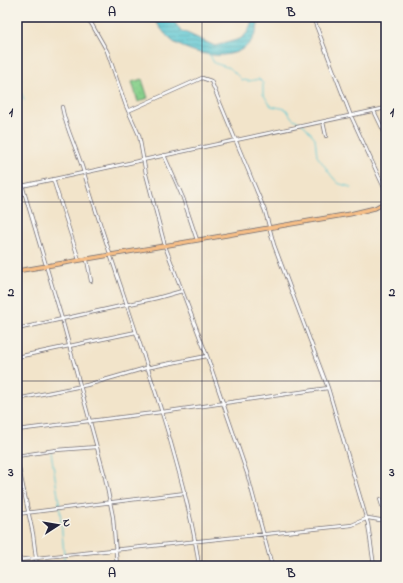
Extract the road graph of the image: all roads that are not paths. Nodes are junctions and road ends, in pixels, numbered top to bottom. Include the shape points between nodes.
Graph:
1 (84, 17) edge
2 (310, 17) edge
3 (62, 107) dead end
4 (386, 108) edge
5 (128, 111) junction
6 (374, 111) junction
7 (351, 116) junction
8 (323, 122) junction
9 (326, 136) dead end
10 (386, 136) edge
11 (234, 140) junction
12 (164, 155) junction
13 (144, 159) junction
14 (17, 168) edge
15 (84, 171) junction
16 (53, 179) junction
17 (23, 186) junction
18 (17, 187) edge
19 (386, 192) edge
20 (386, 202) edge
21 (270, 228) junction
22 (197, 240) junction
23 (165, 246) junction
24 (110, 256) junction
25 (87, 260) junction
26 (79, 261) junction
27 (45, 267) junction
28 (17, 271) edge
29 (91, 281) dead end
30 (182, 290) junction
31 (126, 305) junction
32 (62, 319) junction
33 (17, 329) edge
34 (136, 332) junction
35 (69, 346) junction
36 (206, 356) junction
37 (17, 357) edge
38 (149, 369) junction
39 (80, 386) junction
40 (328, 388) junction
41 (17, 398) edge
42 (223, 402) junction
43 (162, 412) junction
44 (90, 421) junction
45 (17, 430) edge
46 (97, 447) junction
47 (17, 457) edge
48 (23, 488) junction
49 (17, 489) edge
50 (185, 493) junction
51 (380, 499) dead end
52 (110, 502) junction
53 (28, 513) junction
54 (17, 514) edge
55 (365, 519) junction
56 (386, 520) edge
57 (263, 533) junction
58 (196, 541) junction
59 (116, 549) junction
60 (36, 557) junction
61 (17, 560) edge
62 (37, 566) edge
63 (117, 566) edge
64 (199, 566) edge
65 (272, 566) edge
66 (374, 566) edge

1 - 5 street via 91,23 106,49
2 - 7 street via 314,20
3 - 15 street
4 - 6 street
5 - 11 street via 206,78 211,82
5 - 13 street via 139,135
6 - 7 street
6 - 10 street
7 - 8 street
7 - 19 street
8 - 9 street
8 - 11 street
11 - 12 street
11 - 21 street via 250,172
12 - 13 street
12 - 22 street via 183,198
13 - 15 street
13 - 23 street
14 - 17 street
15 - 16 street
15 - 24 street
16 - 17 street
16 - 26 street
17 - 18 street
17 - 27 street
20 - 21 main road via 358,213
21 - 22 main road
21 - 40 street via 274,245
22 - 23 main road
23 - 24 main road
23 - 30 street
24 - 25 main road
24 - 31 street
25 - 26 main road
25 - 29 street
26 - 27 main road
27 - 28 main road
27 - 32 street
30 - 31 street
30 - 36 street
31 - 32 street
31 - 34 street
32 - 33 street
32 - 35 street
34 - 35 street
34 - 38 street
35 - 37 street
35 - 39 street
36 - 38 street
36 - 42 street
38 - 39 street
38 - 43 street
39 - 41 street
39 - 44 street
40 - 42 street
40 - 55 street
42 - 43 street
42 - 57 street via 247,473
43 - 44 street
43 - 50 street
44 - 45 street
44 - 46 street
46 - 47 street via 56,450
46 - 52 street
47 - 48 street
48 - 49 street
48 - 53 street
50 - 52 street
50 - 58 street
51 - 56 street
52 - 53 street
52 - 59 street
53 - 54 street
53 - 60 street
55 - 56 street
55 - 57 street via 352,525
55 - 66 street
57 - 58 street
57 - 65 street
58 - 59 street
58 - 64 street
59 - 60 street
59 - 63 street
60 - 61 street
60 - 62 street

